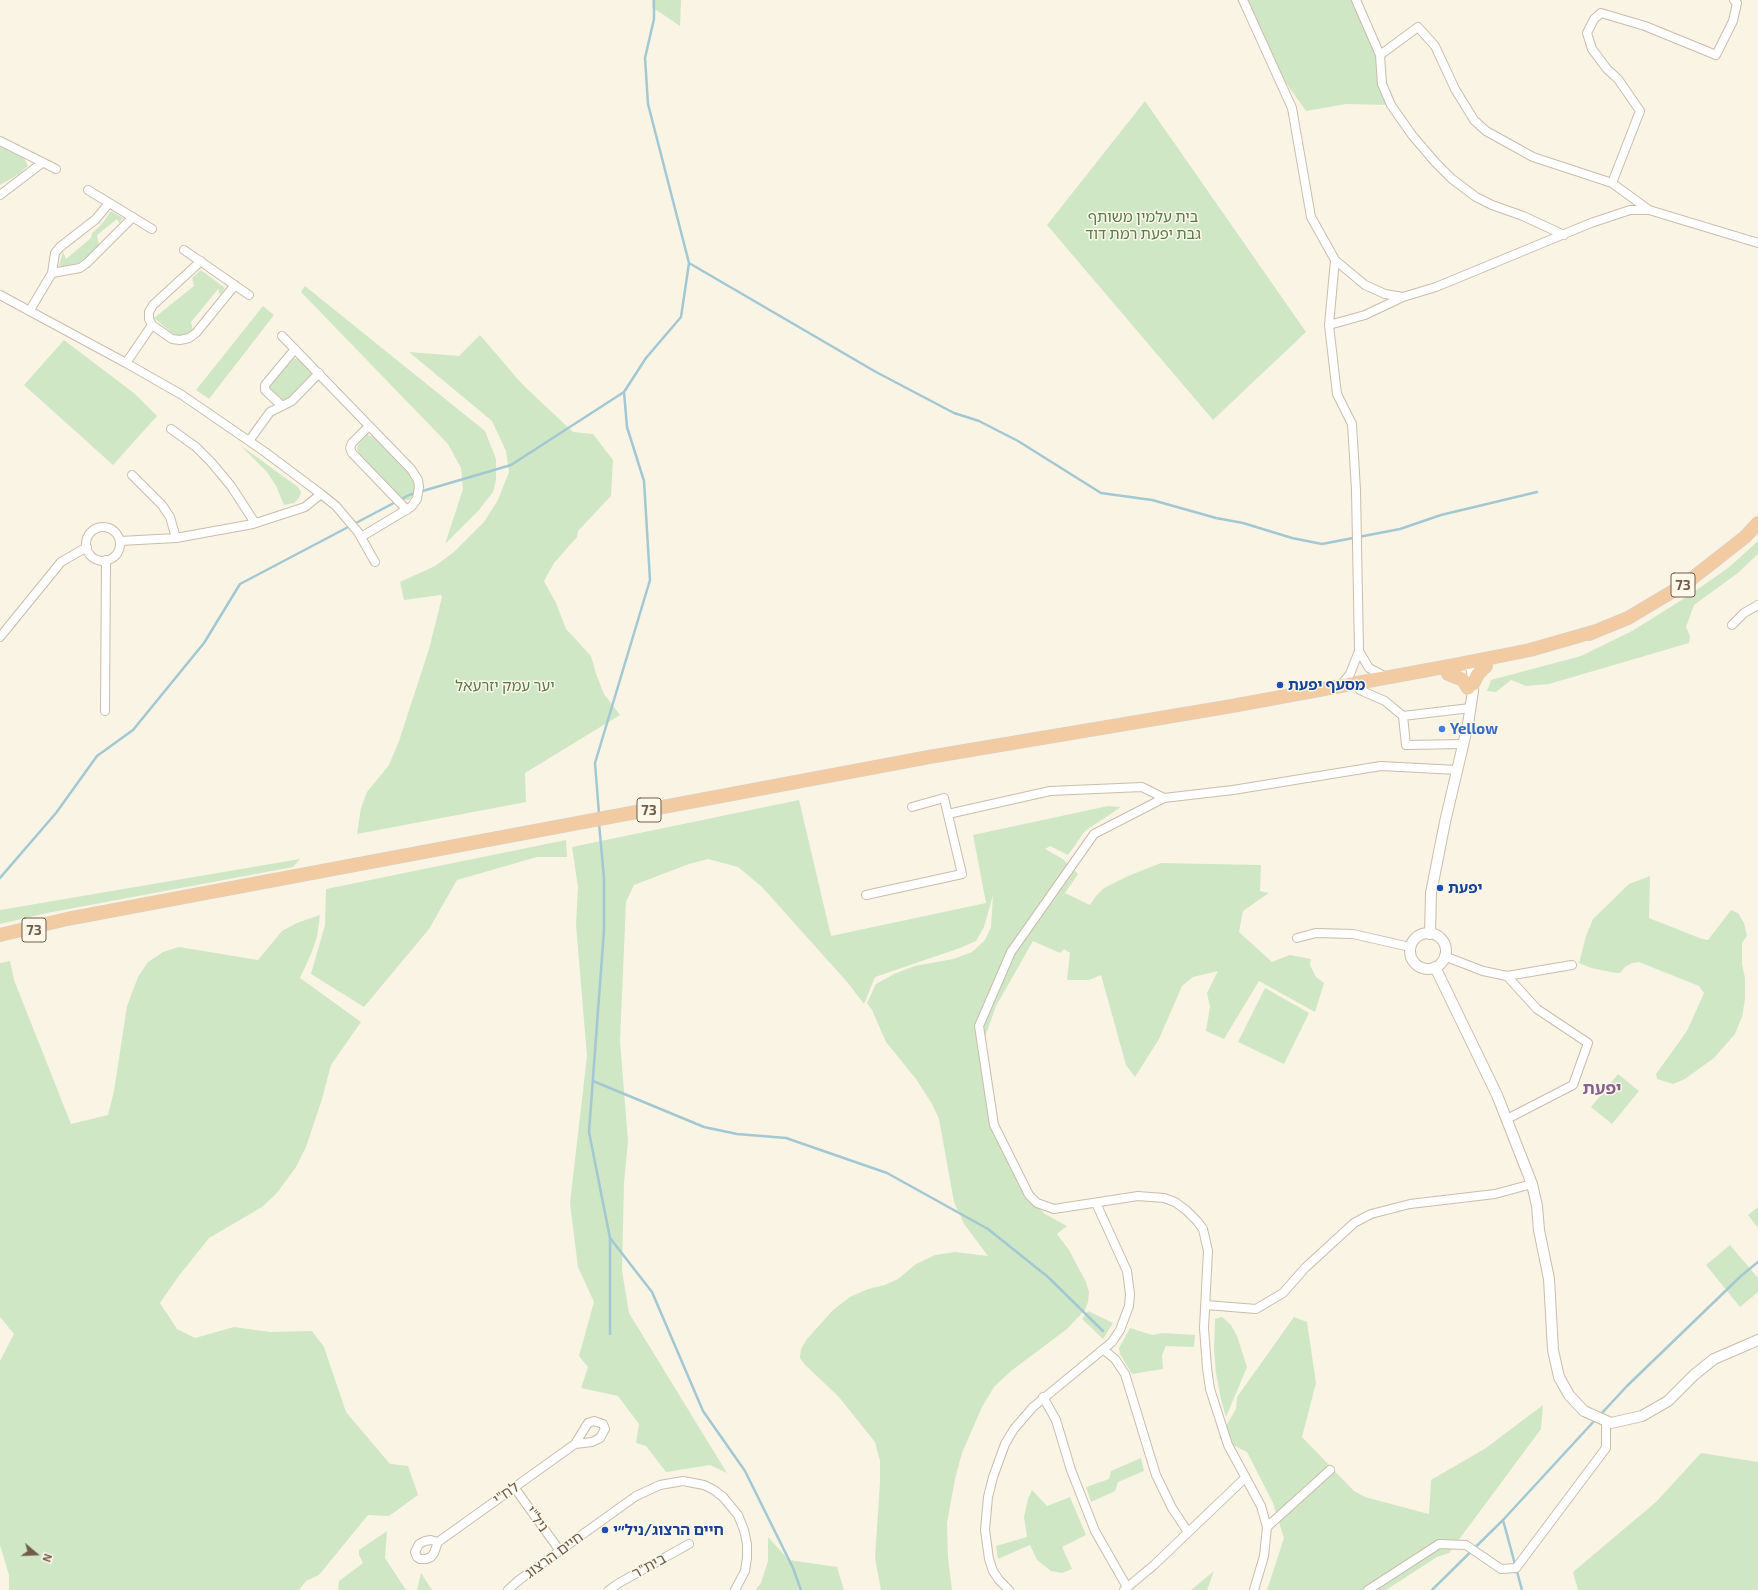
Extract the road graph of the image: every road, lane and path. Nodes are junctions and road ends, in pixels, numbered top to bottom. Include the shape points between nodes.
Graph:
1 (1243, 0) edge
2 (1356, 0) edge
3 (1734, 0) edge
4 (1380, 55) junction
5 (0, 141) edge
6 (42, 162) junction
7 (56, 169) dead end
8 (1612, 184) junction
9 (88, 190) dead end
10 (0, 195) edge
11 (109, 203) junction
12 (1649, 210) junction
13 (133, 217) junction
14 (152, 229) dead end
15 (1564, 234) junction
16 (1758, 243) edge
17 (184, 250) dead end
18 (1334, 260) junction
19 (201, 262) junction
20 (52, 273) junction
21 (235, 285) junction
22 (0, 295) edge
23 (249, 295) dead end
24 (1403, 297) junction
25 (30, 310) junction
26 (152, 325) junction
27 (1329, 325) junction
28 (282, 336) dead end
29 (295, 349) junction
30 (126, 363) junction
31 (319, 373) junction
32 (281, 405) junction
33 (369, 426) junction
34 (171, 429) dead end
35 (249, 441) junction
36 (132, 475) dead end
37 (321, 494) junction
38 (407, 510) junction
39 (1758, 523) edge
40 (255, 524) junction
41 (361, 537) junction
42 (176, 538) junction
43 (120, 541) junction
44 (87, 547) junction
45 (106, 560) junction
46 (375, 562) dead end
47 (1758, 605) edge
48 (1732, 625) dead end
49 (1596, 631) junction
50 (0, 637) edge
51 (1359, 651) junction
52 (1486, 666) junction
53 (1468, 667) junction
54 (1448, 674) junction
55 (1386, 677) junction
56 (1340, 686) junction
57 (1471, 686) junction
58 (1360, 690) junction
59 (1232, 706) junction
60 (1470, 708) junction
61 (105, 711) dead end
62 (1403, 716) junction
63 (1463, 744) junction
64 (1457, 770) junction
65 (1164, 798) junction
66 (912, 806) dead end
67 (948, 814) junction
68 (866, 895) dead end
69 (67, 919) junction
70 (1430, 934) junction
71 (0, 935) edge
72 (1297, 938) dead end
73 (0, 941) edge
74 (1410, 947) junction
75 (1444, 956) junction
76 (1572, 965) dead end
77 (1436, 967) junction
78 (1507, 976) junction
79 (1507, 1119) junction
80 (1532, 1184) junction
81 (1096, 1203) junction
82 (1206, 1305) junction
83 (1758, 1340) edge
84 (1104, 1350) junction
85 (1043, 1397) junction
86 (1606, 1421) junction
87 (575, 1444) dead end
88 (1330, 1470) dead end
89 (1245, 1478) junction
90 (514, 1487) junction
91 (1266, 1527) junction
92 (1188, 1532) junction
93 (438, 1542) dead end
94 (689, 1544) dead end
95 (560, 1551) junction
96 (1125, 1589) edge
97 (508, 1590) edge
98 (609, 1590) edge
99 (735, 1590) edge
100 (1009, 1590) edge
101 (1254, 1590) edge
102 (1368, 1590) edge

1 - 18 street via 1292,108 1311,216
2 - 4 street
3 - 8 street via 1737,3 1733,21 1716,55 1645,26 1601,13 1594,19 1587,34 1592,49 1618,79 1640,111
4 - 8 street via 1418,27 1435,46 1455,89 1474,120 1486,131 1533,157
4 - 15 street via 1382,84 1391,105 1412,135 1452,179 1476,197 1492,205
5 - 6 street
6 - 7 street
6 - 10 street
8 - 12 street
9 - 11 street
11 - 13 street
11 - 20 street via 96,219 55,253
12 - 15 street via 1617,213
12 - 16 street
13 - 14 street
13 - 20 street via 80,268
15 - 24 street via 1436,287
17 - 19 street
18 - 24 street via 1364,285 1385,294
18 - 27 street
19 - 21 street
19 - 26 street via 153,305 149,319
20 - 25 street
21 - 23 street
21 - 26 street via 196,333 189,338 172,339
22 - 25 street
24 - 27 street via 1365,315
25 - 30 street
26 - 30 street
27 - 51 street via 1337,394 1352,424
28 - 29 street
29 - 31 street
29 - 32 street via 266,385 265,390
30 - 35 street via 182,396
31 - 32 street via 292,401
31 - 33 street
32 - 35 street via 270,412
33 - 38 street via 411,469 418,480 417,499
33 - 38 street via 352,443 352,453
34 - 40 street via 196,447 211,462 231,486
35 - 37 street
36 - 42 street via 162,505 170,517
37 - 40 street via 305,508
37 - 41 street via 347,517
38 - 41 street
39 - 49 highway, 73 via 1745,537 1685,584 1628,618
40 - 42 street
41 - 46 street
42 - 43 street
43 - 44 street via 115,531 100,527 90,532
43 - 45 street via 118,551
44 - 45 street via 92,556
44 - 50 street via 61,562
45 - 61 street
47 - 48 street via 1744,613
49 - 52 highway, 73 via 1548,650
49 - 53 highway, 73
51 - 55 street via 1369,668
51 - 56 street via 1350,674
52 - 53 highway, 73
52 - 57 highway
53 - 54 highway, 73
53 - 55 highway, 73
53 - 57 street
54 - 57 highway
54 - 58 highway, 73
55 - 56 highway, 73
56 - 59 highway, 73
57 - 60 street
58 - 59 highway, 73
58 - 62 street via 1385,701
59 - 69 highway, 73 via 929,757
60 - 62 street
60 - 63 street
62 - 63 street via 1406,745
63 - 64 street
64 - 65 street via 1381,766 1233,790
64 - 70 street via 1431,893
65 - 67 street via 1142,787 1050,791
65 - 81 street via 1094,834 1011,952 979,1026 994,1125 1029,1195 1037,1203 1054,1209
66 - 67 street via 944,798
67 - 68 street via 962,874
69 - 71 highway, 73
69 - 73 highway, 73
70 - 74 street via 1415,938
70 - 75 street via 1436,935 1444,944
72 - 74 street via 1316,933 1353,934
74 - 77 street via 1411,958 1419,967
75 - 77 street
75 - 78 street
76 - 78 street
77 - 79 street
78 - 79 street via 1538,1009 1588,1042 1572,1085
79 - 80 street
80 - 82 street via 1495,1194 1410,1204 1371,1214 1349,1228 1305,1268 1283,1293 1256,1308
80 - 86 street via 1549,1279 1553,1350 1559,1377 1569,1395 1584,1411
81 - 82 street via 1150,1196 1175,1202 1186,1210 1197,1221 1206,1239
81 - 84 street via 1127,1272 1130,1294 1129,1306 1120,1330
82 - 89 street via 1205,1347 1210,1389 1228,1445
83 - 86 street via 1714,1359 1668,1401 1642,1416 1611,1423
84 - 85 street
84 - 92 street via 1115,1359 1125,1374 1156,1475 1172,1508
85 - 96 street via 1056,1420 1071,1470 1095,1531
85 - 100 street via 1025,1415 1005,1444 988,1497 985,1530 989,1559 999,1580
86 - 102 street via 1606,1448 1516,1568 1501,1569 1466,1545 1439,1544
87 - 90 street, לח"י
88 - 91 street
89 - 91 street via 1261,1506
89 - 92 street
90 - 93 street, לח"י
90 - 95 street, ניל"י
91 - 101 street via 1264,1556
92 - 96 street
94 - 98 street, בית"ר
95 - 97 street, חיים הרצוג
95 - 99 street, חיים הרצוג via 636,1496 672,1482 694,1482 723,1497 738,1515 744,1530 747,1558 745,1571

